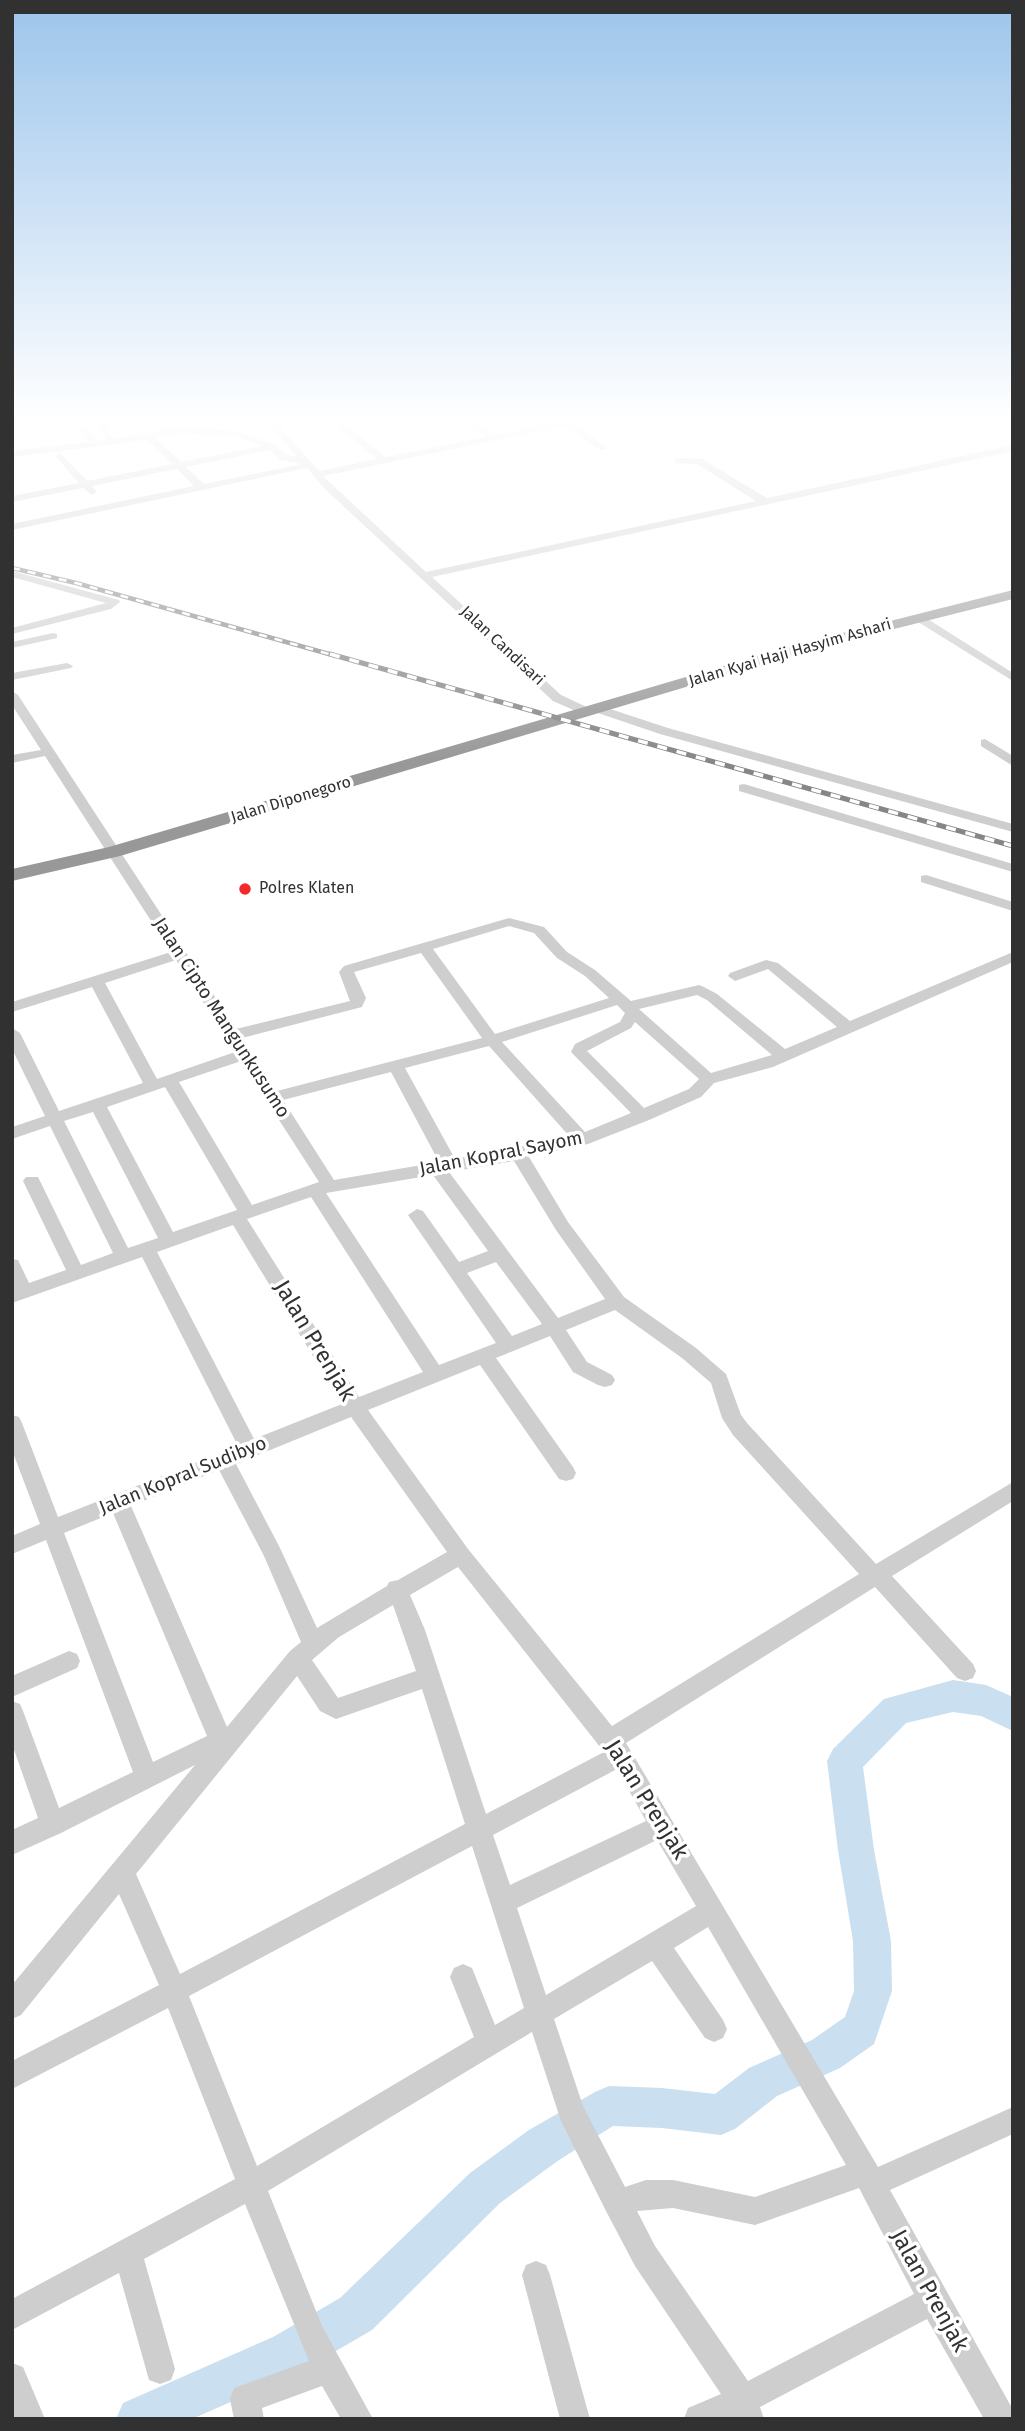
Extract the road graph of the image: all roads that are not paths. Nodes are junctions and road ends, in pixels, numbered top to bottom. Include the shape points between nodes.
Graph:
1 (384, 536) edge
2 (602, 536) edge
3 (12, 574) edge
4 (426, 575) junction
5 (1013, 594) edge
6 (919, 618) junction
7 (12, 631) edge
8 (53, 636) dead end
9 (12, 645) edge
10 (67, 666) dead end
11 (12, 677) edge
12 (1013, 678) edge
13 (12, 695) edge
14 (593, 711) junction
15 (568, 718) joint
16 (985, 743) dead end
17 (48, 751) junction
18 (12, 759) edge
19 (1013, 762) edge
20 (744, 788) dead end
21 (1013, 828) edge
22 (113, 852) junction
23 (1013, 869) edge
24 (12, 875) edge
25 (926, 878) dead end
26 (1013, 907) edge
27 (425, 948) junction
28 (181, 954) junction
29 (1013, 956) edge
30 (736, 976) dead end
31 (96, 981) junction
32 (626, 1006) junction
33 (12, 1007) edge
34 (848, 1028) junction
35 (12, 1033) edge
36 (233, 1035) junction
37 (492, 1040) junction
38 (244, 1055) junction
39 (784, 1056) junction
40 (395, 1065) junction
41 (708, 1079) junction
42 (170, 1080) junction
43 (153, 1086) junction
44 (272, 1098) junction
45 (97, 1104) junction
46 (643, 1116) junction
47 (55, 1119) junction
48 (12, 1133) edge
49 (582, 1140) junction
50 (519, 1154) junction
51 (444, 1167) junction
52 (32, 1181) dead end
53 (322, 1187) junction
54 (242, 1215) junction
55 (417, 1215) dead end
56 (169, 1242) junction
57 (148, 1250) junction
58 (500, 1253) junction
59 (124, 1257) junction
60 (12, 1265) edge
61 (456, 1270) junction
62 (77, 1274) junction
63 (18, 1294) edge
64 (617, 1301) junction
65 (554, 1327) junction
66 (509, 1346) junction
67 (484, 1356) junction
68 (436, 1376) junction
69 (605, 1380) dead end
70 (355, 1408) junction
71 (12, 1423) edge
72 (250, 1450) junction
73 (224, 1460) junction
74 (566, 1473) dead end
75 (1013, 1490) edge
76 (119, 1502) junction
77 (52, 1529) junction
78 (12, 1545) edge
79 (461, 1555) junction
80 (874, 1574) junction
81 (397, 1589) junction
82 (305, 1651) junction
83 (69, 1661) dead end
84 (965, 1671) dead end
85 (427, 1677) junction
86 (12, 1687) edge
87 (12, 1711) edge
88 (227, 1738) junction
89 (616, 1747) junction
90 (147, 1778) junction
91 (53, 1825) junction
92 (663, 1825) junction
93 (480, 1829) junction
94 (12, 1843) edge
95 (122, 1871) junction
96 (502, 1902) junction
97 (713, 1910) junction
98 (656, 1944) junction
99 (463, 1977) dead end
100 (174, 1990) junction
101 (12, 2006) edge
102 (540, 2014) junction
103 (714, 2029) dead end
104 (489, 2042) junction
105 (12, 2076) edge
106 (1013, 2120) edge
107 (868, 2178) junction
108 (251, 2186) junction
109 (617, 2203) junction
110 (128, 2254) junction
111 (536, 2275) dead end
112 (933, 2300) junction
113 (12, 2315) edge
114 (321, 2355) junction
115 (160, 2369) dead end
116 (12, 2378) edge
117 (746, 2409) edge
118 (30, 2419) edge
119 (249, 2419) edge
120 (358, 2419) edge
121 (575, 2419) edge
122 (699, 2419) edge
123 (1001, 2419) edge

1 - 4 street, Jalan Candisari
2 - 4 street
3 - 7 street via 115,602
4 - 14 street, Jalan Candisari via 557,698
5 - 6 highway, Jalan Kyai Haji Hasyim Ashari
6 - 12 street
6 - 14 highway, Jalan Kyai Haji Hasyim Ashari via 797,649
8 - 9 street
10 - 11 street
13 - 17 street, Jalan Cipto Mangunkusumo
14 - 15 highway, Jalan Kyai Haji Hasyim Ashari
14 - 21 street, Jalan Candisari
15 - 22 highway, Jalan Diponegoro
16 - 19 street
17 - 18 street
17 - 22 street, Jalan Cipto Mangunkusumo
20 - 23 street
22 - 24 highway, Jalan Diponegoro
22 - 28 street, Jalan Cipto Mangunkusumo
25 - 26 street
27 - 32 street via 509,922 532,928
27 - 36 street via 347,971 357,1004
27 - 37 street
28 - 31 street
28 - 36 street, Jalan Cipto Mangunkusumo
29 - 34 street, Jalan Kopral Sayom
30 - 34 street via 765,964 773,966
31 - 33 street
31 - 43 street
32 - 37 street
32 - 39 street via 699,990
32 - 41 street
32 - 46 street via 626,1025 579,1052
34 - 39 street, Jalan Kopral Sayom
35 - 47 street
36 - 38 street, Jalan Cipto Mangunkusumo
37 - 40 street
37 - 49 street
38 - 42 street
38 - 44 street, Jalan Cipto Mangunkusumo
39 - 41 street, Jalan Kopral Sayom
40 - 44 street
40 - 51 street
41 - 46 street, Jalan Kopral Sayom via 695,1093
42 - 43 street
42 - 54 street, Jalan Prenjak
43 - 45 street
44 - 53 street, Jalan Cipto Mangunkusumo
45 - 47 street
45 - 56 street
46 - 49 street, Jalan Kopral Sayom
47 - 48 street
47 - 59 street
49 - 50 street, Jalan Kopral Sayom
50 - 51 street, Jalan Kopral Sayom
50 - 64 street via 562,1226
51 - 53 street, Jalan Kopral Sayom
51 - 58 street
52 - 62 street
53 - 54 street, Jalan Kopral Sayom
53 - 68 street, Jalan Cipto Mangunkusumo
54 - 56 street, Jalan Kopral Sayom
54 - 70 street, Jalan Prenjak
55 - 61 street
56 - 57 street, Jalan Kopral Sayom
57 - 59 street, Jalan Kopral Sayom
57 - 72 street
58 - 61 street
58 - 65 street
59 - 62 street, Jalan Kopral Sayom
60 - 63 street
61 - 66 street
62 - 63 street, Jalan Kopral Sayom
64 - 65 street, Jalan Kopral Sudibyo
64 - 80 street via 719,1379 740,1429
65 - 66 street, Jalan Kopral Sudibyo
65 - 69 street via 580,1367
66 - 67 street, Jalan Kopral Sudibyo
67 - 68 street, Jalan Kopral Sudibyo
67 - 74 street
68 - 70 street, Jalan Kopral Sudibyo
70 - 72 street, Jalan Kopral Sudibyo
70 - 79 street, Jalan Prenjak
71 - 77 street
72 - 73 street, Jalan Kopral Sudibyo
73 - 76 street, Jalan Kopral Sudibyo
73 - 82 street via 273,1554
75 - 80 street
76 - 77 street, Jalan Kopral Sudibyo
76 - 88 street
77 - 78 street, Jalan Kopral Sudibyo
77 - 90 street
79 - 81 street
79 - 89 street, Jalan Prenjak
80 - 84 street
80 - 89 street
81 - 82 street
81 - 85 street
82 - 85 street via 328,1704 336,1709
82 - 88 street
83 - 86 street
85 - 93 street
87 - 91 street
88 - 90 street
88 - 95 street
89 - 92 street, Jalan Prenjak
89 - 93 street
90 - 91 street
91 - 94 street
92 - 96 street
92 - 97 street, Jalan Prenjak
93 - 96 street
93 - 100 street
95 - 100 street
95 - 101 street
96 - 102 street
97 - 98 street
97 - 107 street, Jalan Prenjak
98 - 102 street
98 - 103 street
99 - 104 street
100 - 105 street
100 - 108 street
102 - 104 street
102 - 109 street via 571,2111
104 - 108 street
106 - 107 street
107 - 109 street via 755,2211 673,2194 646,2194
107 - 112 street, Jalan Prenjak
108 - 110 street
108 - 114 street
109 - 117 street via 645,2256
110 - 113 street
110 - 115 street
111 - 121 street
112 - 117 street
112 - 123 street, Jalan Prenjak
114 - 119 street via 245,2399
114 - 120 street
116 - 118 street
117 - 122 street

